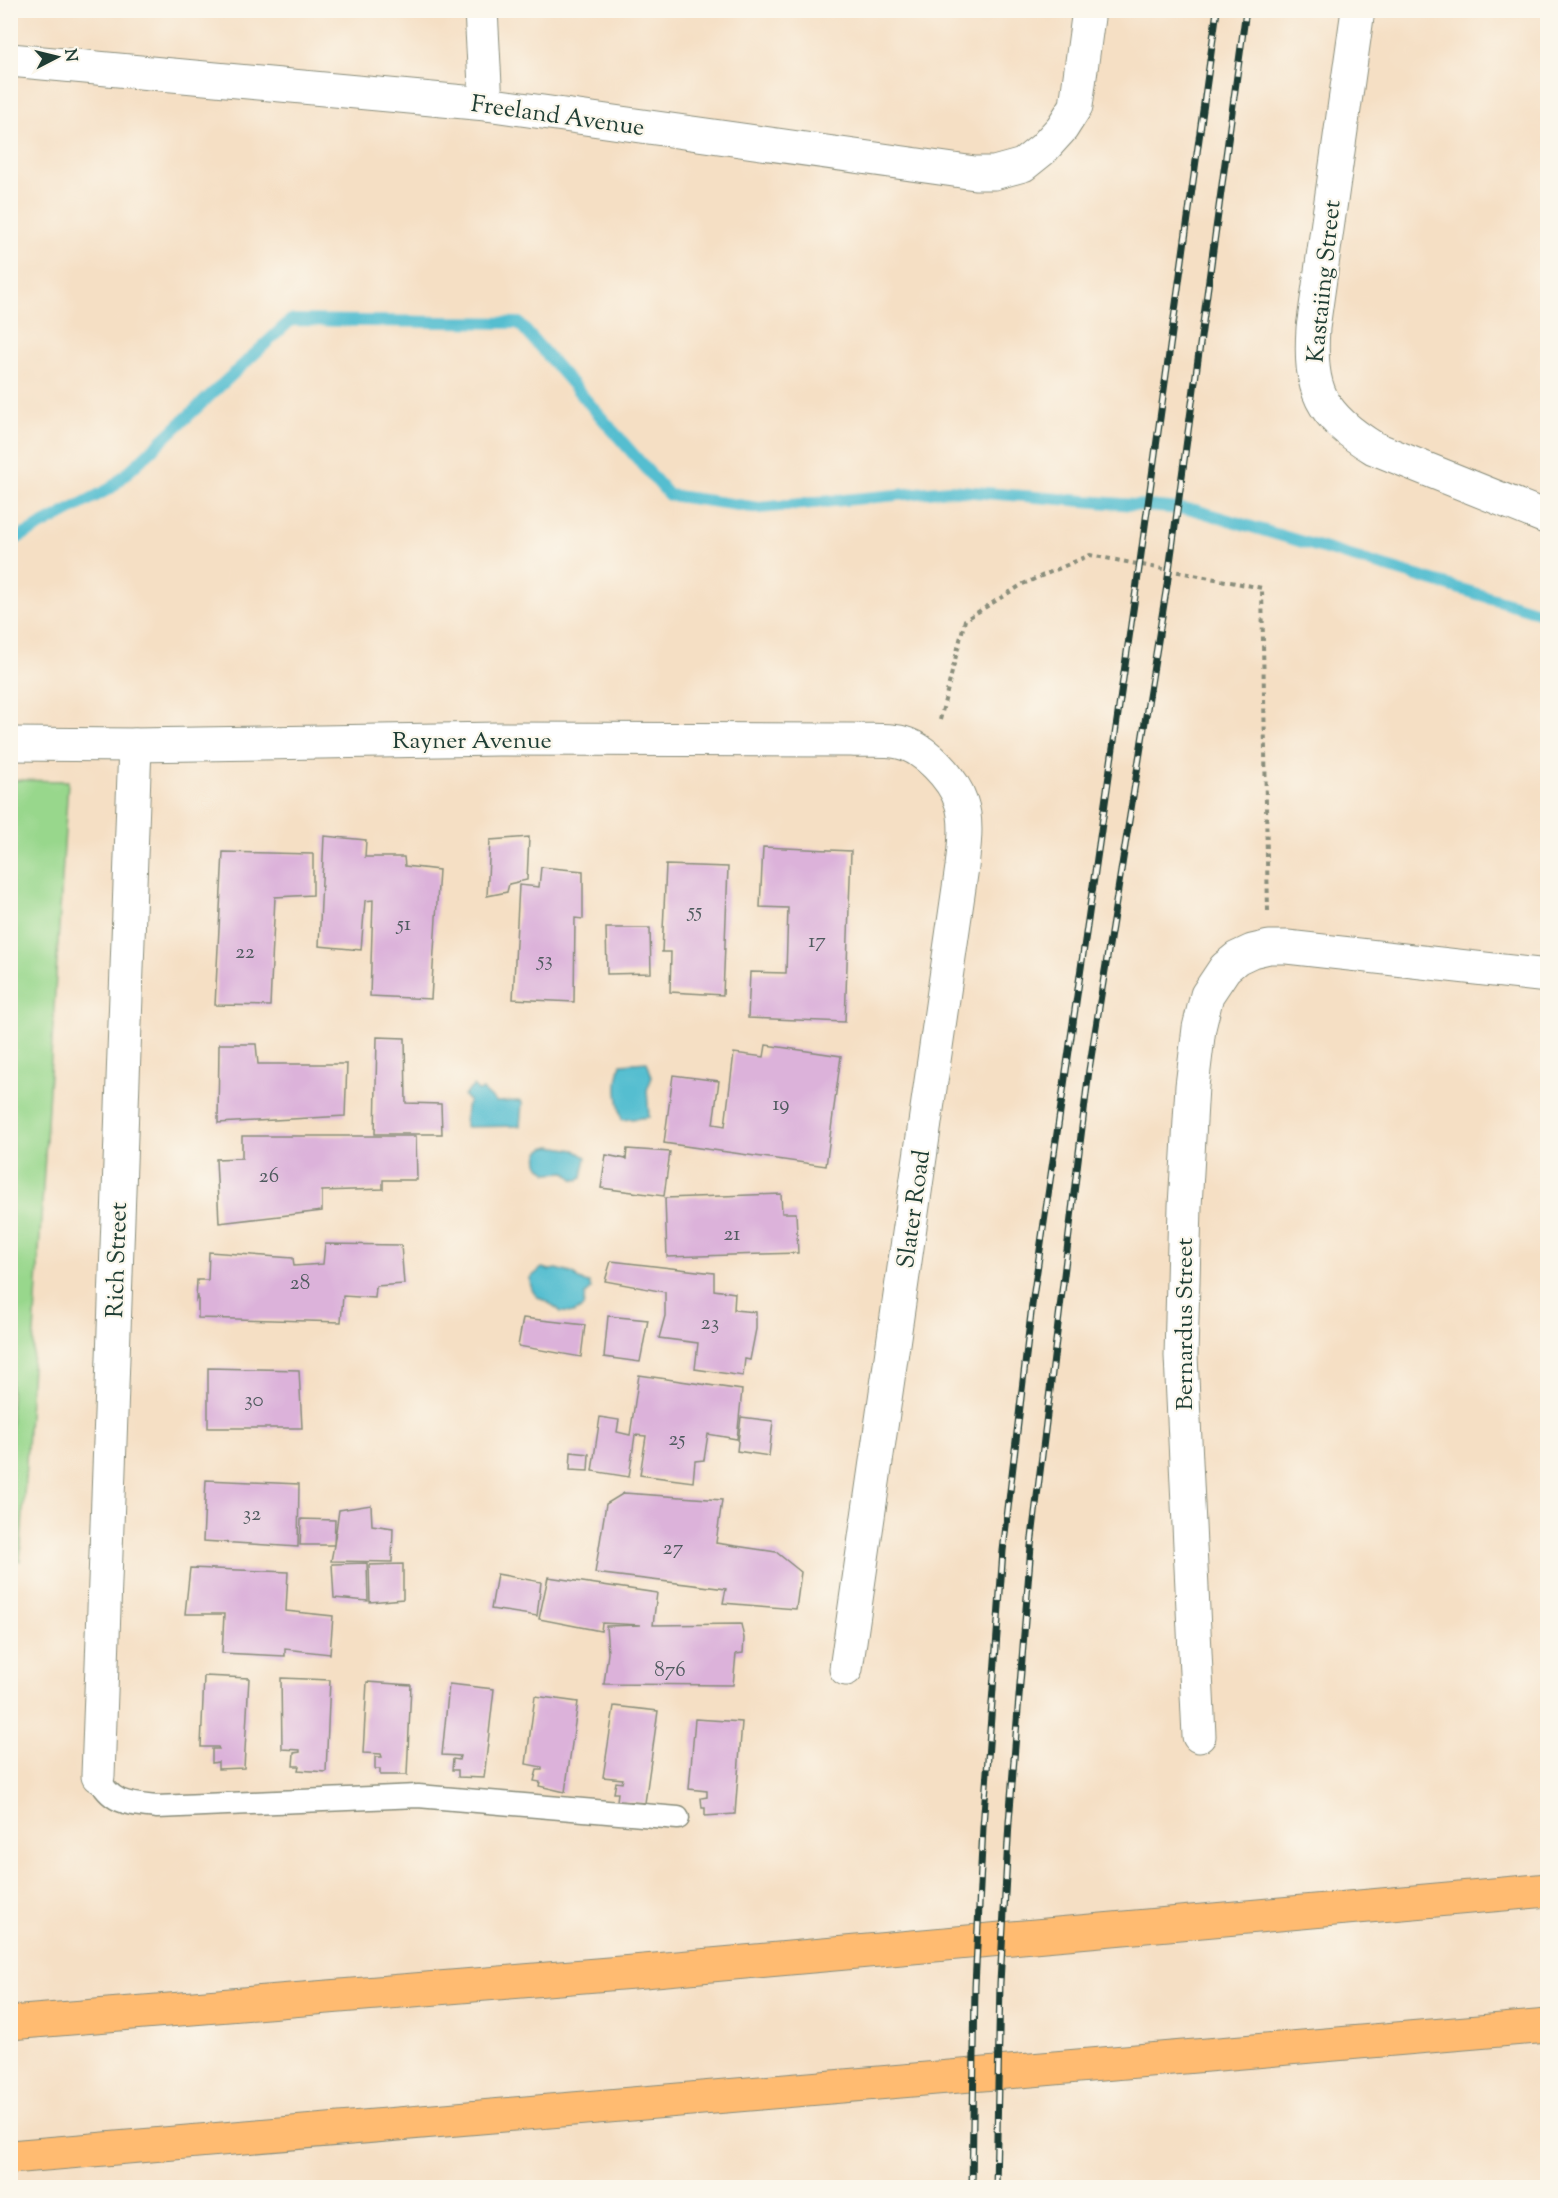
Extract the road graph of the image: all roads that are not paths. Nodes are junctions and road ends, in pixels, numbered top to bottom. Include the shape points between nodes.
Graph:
1 (481, 10) edge
2 (1089, 10) edge
3 (1358, 10) edge
4 (10, 60) edge
5 (486, 104) junction
6 (1548, 518) edge
7 (10, 744) edge
8 (135, 745) junction
9 (930, 758) joint
10 (1548, 976) edge
11 (846, 1669) dead end
12 (1199, 1736) dead end
13 (98, 1776) joint
14 (678, 1818) dead end
15 (1548, 1890) edge
16 (10, 2023) edge
17 (1548, 2026) edge
18 (10, 2157) edge

1 - 5 street
2 - 5 street, Freeland Avenue via 1076,106 1062,128 1032,159 1004,171 975,173
3 - 6 street, Kastaiing Street via 1313,328 1311,356 1319,397 1348,432 1374,447
4 - 5 street, Freeland Avenue
7 - 8 street, Rayner Avenue
8 - 9 street, Rayner Avenue via 498,739 852,741 900,742
8 - 13 street, Rich Street
9 - 11 street, Slater Road via 961,802 965,831 962,867
10 - 12 street, Bernardus Street via 1269,947 1237,958 1225,968 1207,995 1198,1029 1192,1086 1182,1263 1181,1356
13 - 14 lane via 113,1798 157,1807 418,1796
15 - 16 highway
17 - 18 highway

